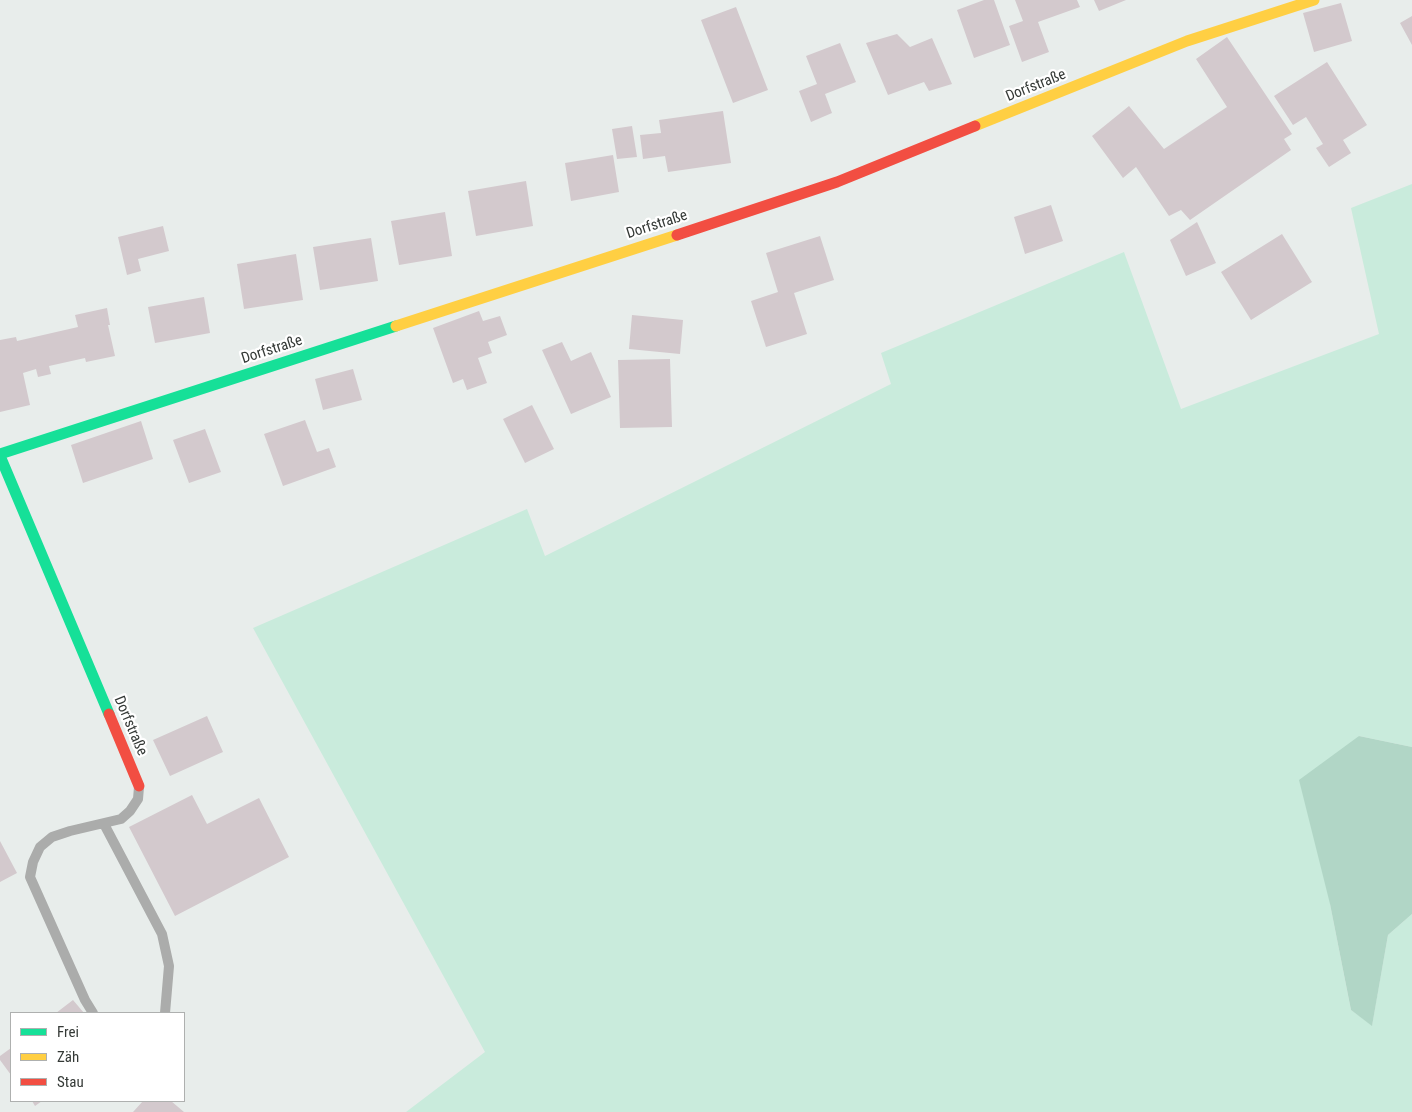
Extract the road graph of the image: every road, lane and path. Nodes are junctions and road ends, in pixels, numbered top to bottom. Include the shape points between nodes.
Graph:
1 (1314, 0) edge
2 (0, 455) edge
3 (139, 786) joint
4 (104, 824) junction
5 (92, 1012) edge
6 (165, 1012) edge

1 - 2 street, Dorfstraße via 1187,41 837,182
2 - 3 street, Dorfstraße
3 - 4 lane via 138,800 130,811 121,819
4 - 5 lane via 52,837 40,847 30,877
4 - 6 lane via 162,934 169,966

